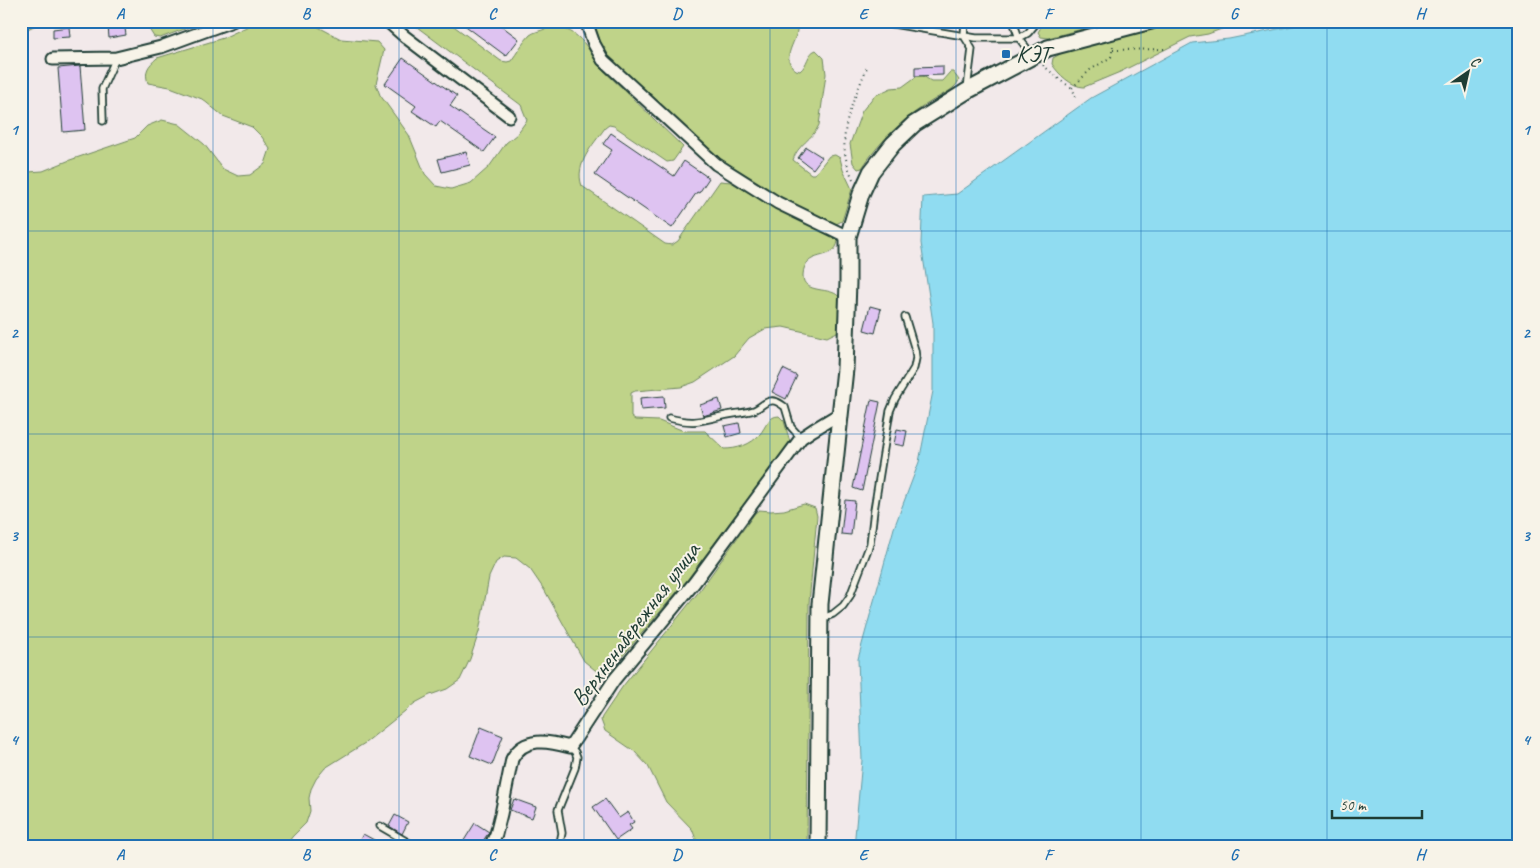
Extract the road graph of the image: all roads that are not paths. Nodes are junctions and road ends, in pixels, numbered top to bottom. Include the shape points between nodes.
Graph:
1 (232, 21) edge
2 (387, 21) edge
3 (586, 21) edge
4 (875, 21) edge
5 (965, 21) edge
6 (1013, 21) edge
7 (1038, 21) edge
8 (1151, 21) edge
9 (964, 36) junction
10 (1019, 38) junction
11 (1032, 55) junction
12 (116, 58) junction
13 (53, 60) dead end
14 (967, 91) junction
15 (509, 116) dead end
16 (103, 121) dead end
17 (848, 237) junction
18 (905, 317) dead end
19 (841, 413) junction
20 (669, 418) dead end
21 (801, 438) junction
22 (819, 620) junction
23 (570, 747) junction
24 (380, 826) dead end
25 (416, 847) edge
26 (490, 847) edge
27 (559, 847) edge
28 (818, 847) edge

1 - 12 street via 160,47
2 - 15 street
3 - 17 street via 603,60 716,164 778,203
4 - 9 lane
5 - 9 lane
6 - 10 lane
7 - 10 lane
8 - 11 main road via 1054,46
9 - 10 lane
9 - 14 lane via 972,49
10 - 11 lane
11 - 14 main road
12 - 13 street
12 - 16 lane via 102,89
14 - 17 main road via 914,124 893,144 871,172
17 - 19 main road via 847,327
18 - 22 lane via 916,358 914,368 890,411 870,544 850,596 833,614
19 - 21 street, Верхненабережная улица
19 - 22 main road
20 - 21 lane via 687,422 706,421 740,415 773,400 785,407 791,427
21 - 23 street, Верхненабережная улица via 694,583 614,680
22 - 28 main road
23 - 26 street via 538,742 516,751
23 - 27 lane via 577,757 558,810 562,833
24 - 25 lane

